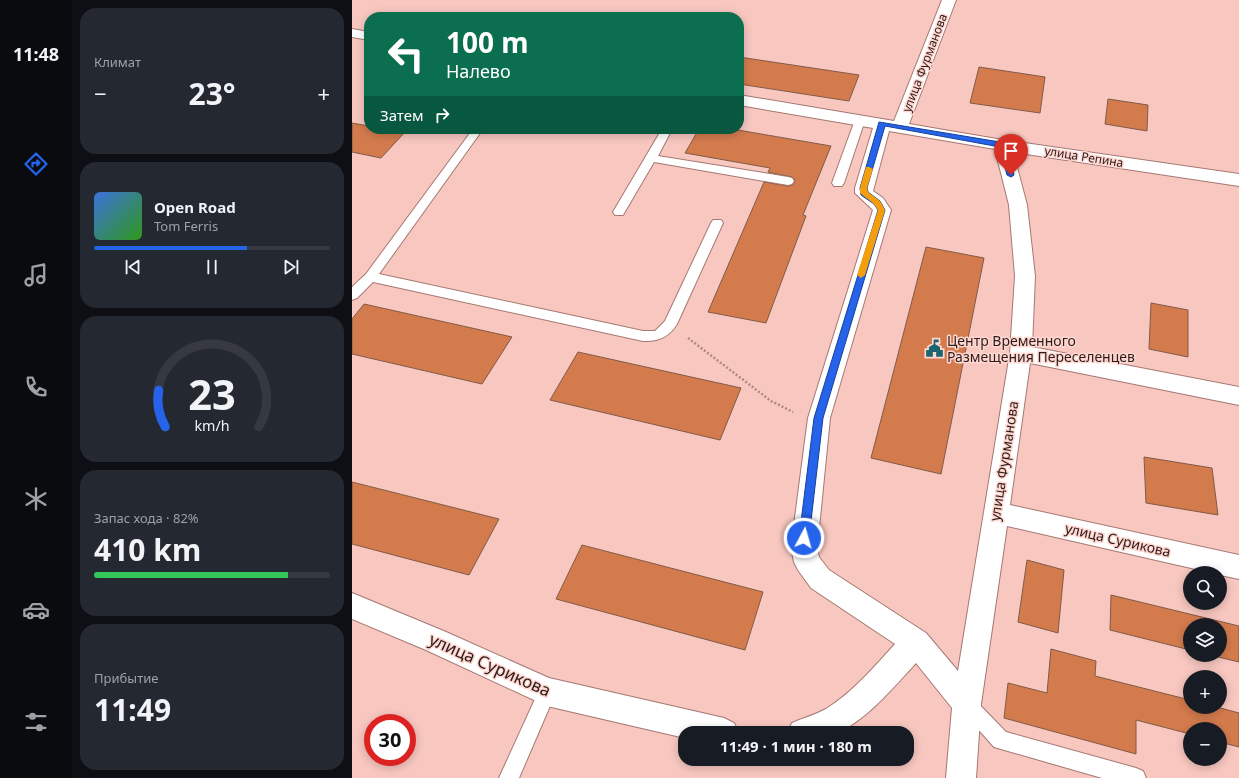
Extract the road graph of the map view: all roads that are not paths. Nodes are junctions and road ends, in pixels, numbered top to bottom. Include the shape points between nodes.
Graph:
1 (949, 0) edge
2 (352, 32) edge
3 (364, 35) edge
4 (744, 101) edge
5 (860, 120) junction
6 (891, 125) junction
7 (474, 134) edge
8 (664, 134) edge
9 (1004, 145) junction
10 (651, 158) junction
11 (1239, 180) edge
12 (788, 181) dead end
13 (838, 183) dead end
14 (619, 212) dead end
15 (717, 223) dead end
16 (370, 277) junction
17 (352, 295) edge
18 (1021, 353) junction
19 (1239, 396) edge
20 (996, 513) junction
21 (1239, 567) edge
22 (352, 606) edge
23 (916, 642) junction
24 (547, 692) junction
25 (967, 704) junction
26 (694, 726) edge
27 (823, 726) edge
28 (509, 778) edge
29 (961, 778) edge
30 (1136, 778) edge

1 - 6 street, улица Фурманова
2 - 3 street
4 - 5 street, улица Репина
5 - 6 street, улица Репина
5 - 13 lane
6 - 9 street, улица Репина
6 - 23 street, улица Фурманова via 864,188 864,193 877,202 882,210 819,418 804,548 807,562 820,579
7 - 16 lane
8 - 10 lane
9 - 11 street, улица Репина
9 - 18 street, улица Фурманова via 1018,205 1025,276
10 - 12 lane
10 - 14 lane
15 - 16 lane via 670,324 664,333 652,337
16 - 17 lane
18 - 19 street
18 - 20 street, улица Фурманова
20 - 21 street, улица Сурикова
20 - 25 street, улица Фурманова
22 - 24 street, улица Сурикова
23 - 25 street
23 - 27 street via 856,705
24 - 26 street, улица Сурикова
24 - 28 lane
25 - 29 street, улица Фурманова
25 - 30 lane via 1001,740

